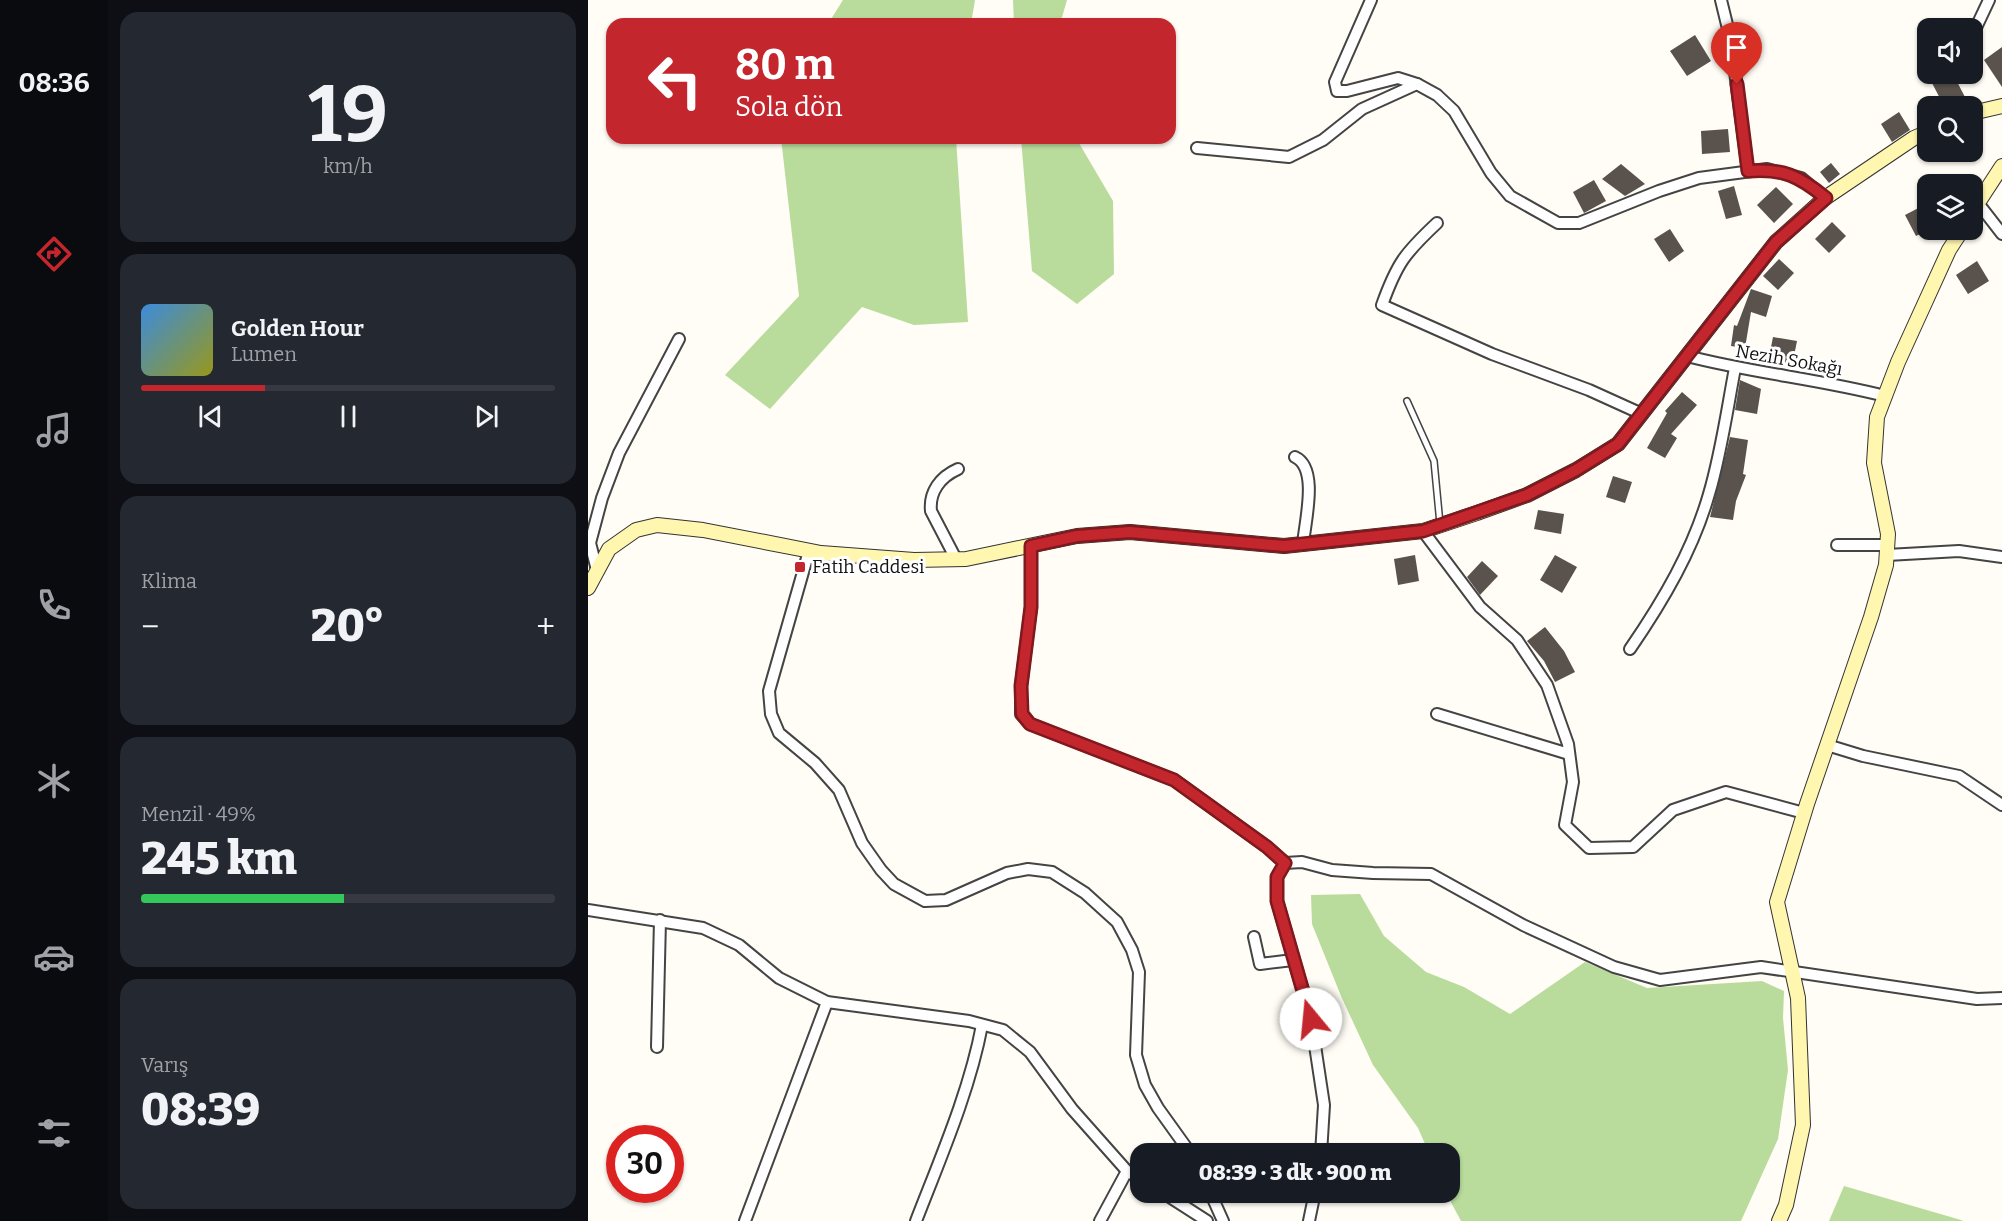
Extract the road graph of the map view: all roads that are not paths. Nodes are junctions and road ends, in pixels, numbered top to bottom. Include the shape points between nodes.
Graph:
1 (1371, 0) edge
2 (1720, 0) edge
3 (1989, 0) edge
4 (1980, 18) edge
5 (1417, 84) junction
6 (2001, 107) edge
7 (1983, 111) edge
8 (1917, 137) edge
9 (1197, 148) dead end
10 (2002, 166) edge
11 (1748, 171) junction
12 (1983, 195) edge
13 (1826, 198) junction
14 (1983, 215) edge
15 (1437, 223) dead end
16 (2002, 234) edge
17 (1956, 240) edge
18 (679, 339) dead end
19 (1687, 356) junction
20 (1735, 368) junction
21 (1885, 396) junction
22 (1407, 401) dead end
23 (1642, 414) junction
24 (1295, 457) dead end
25 (957, 469) dead end
26 (1440, 525) junction
27 (1423, 531) junction
28 (1303, 544) junction
29 (1837, 545) dead end
30 (1031, 546) junction
31 (1887, 550) junction
32 (809, 551) junction
33 (2002, 557) edge
34 (956, 559) junction
35 (597, 570) junction
36 (588, 588) edge
37 (1630, 649) dead end
38 (1437, 714) dead end
39 (1827, 745) junction
40 (1569, 754) junction
41 (2002, 805) edge
42 (1804, 813) junction
43 (1285, 863) junction
44 (588, 910) edge
45 (660, 920) junction
46 (1254, 937) dead end
47 (1293, 960) junction
48 (1791, 971) junction
49 (2002, 998) edge
50 (827, 1002) junction
51 (982, 1025) junction
52 (657, 1047) dead end
53 (1183, 1143) edge
54 (1321, 1143) edge
55 (1127, 1171) junction
56 (1130, 1173) edge
57 (1179, 1203) edge
58 (1215, 1203) edge
59 (1313, 1203) edge
60 (745, 1221) edge
61 (916, 1221) edge
62 (1100, 1221) edge
63 (1207, 1221) edge
64 (1223, 1221) edge
65 (1309, 1221) edge
66 (1779, 1221) edge

1 - 5 street via 1335,82 1336,91 1347,92 1398,78
2 - 11 street via 1731,41
3 - 4 street
5 - 9 street via 1362,109 1323,140 1289,157
5 - 11 street via 1454,111 1491,173 1510,196 1558,223 1579,223 1699,178
6 - 7 street
8 - 13 street
10 - 12 street
11 - 13 street via 1767,170 1801,178
13 - 19 street via 1776,242
14 - 16 street
15 - 23 street via 1407,251 1382,304 1492,354
17 - 21 street
18 - 35 street via 619,453 602,498 590,543
19 - 20 street, Nezih Sokağı
19 - 23 street
20 - 21 street, Nezih Sokağı via 1831,382
20 - 37 street via 1702,517 1662,603
21 - 31 street via 1876,417 1874,463 1888,534
22 - 26 lane via 1434,460
23 - 26 street via 1618,444 1576,470 1527,495
24 - 28 street via 1307,467 1309,478
25 - 34 street via 933,489 930,504
26 - 27 street
27 - 28 street
27 - 40 street via 1480,607 1517,640 1547,685
28 - 30 street via 1284,546 1130,532 1077,536
29 - 31 street
30 - 34 street
30 - 43 street via 1031,607 1021,686 1022,714 1030,724 1174,780
31 - 33 street via 1959,550
31 - 39 street via 1871,617
32 - 34 street via 914,560
32 - 35 street via 657,525 636,531 609,549
32 - 53 street via 770,691 771,714 779,733 840,790 862,843 894,884 925,901 946,900 1007,873 1028,869 1052,872 1085,892 1117,922 1139,972 1136,1055 1145,1085
35 - 36 street
38 - 40 street
39 - 41 street via 1959,776
39 - 42 street
40 - 42 street via 1573,782 1565,825 1588,848 1633,847 1673,810 1726,792
42 - 48 street via 1777,902
43 - 47 street via 1277,877 1277,901
43 - 48 street via 1302,862 1332,870 1431,874 1523,925 1614,967 1660,980 1761,967
44 - 45 street
45 - 50 street via 703,928 739,945 778,978
45 - 52 street
46 - 47 street via 1260,964
47 - 54 street via 1311,1019 1322,1094
48 - 49 street via 1977,999
48 - 66 street via 1798,998 1803,1125
50 - 51 street
50 - 60 street
51 - 55 street via 1003,1030 1030,1052 1072,1109
51 - 61 street via 942,1156
55 - 56 street
55 - 62 street
57 - 63 street
58 - 64 street
59 - 65 street

